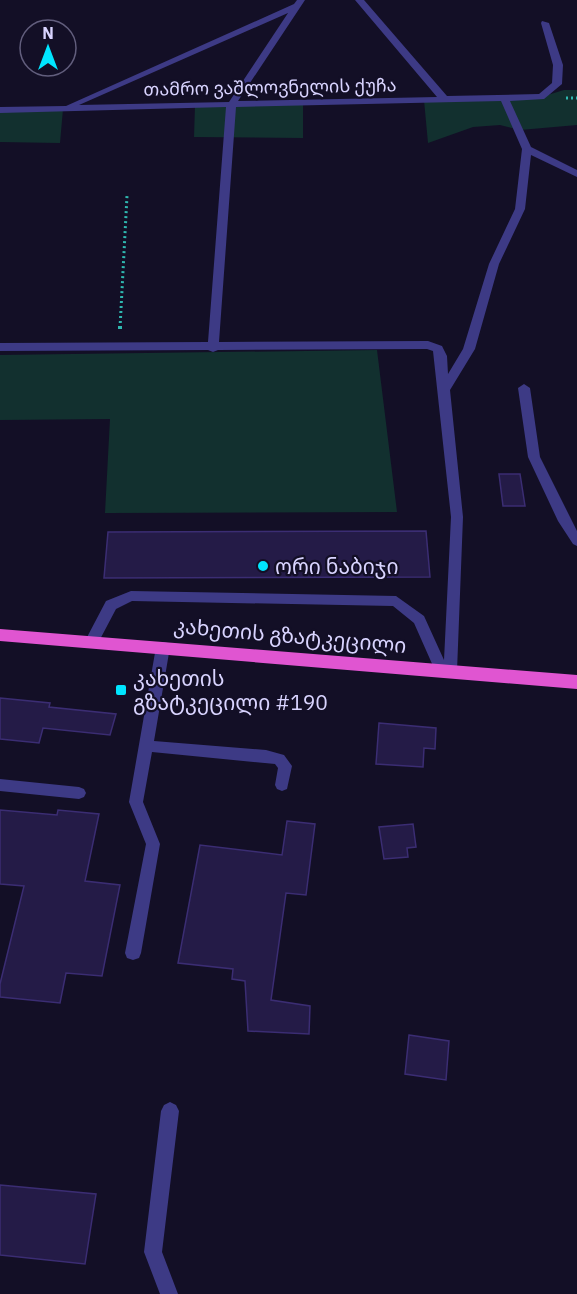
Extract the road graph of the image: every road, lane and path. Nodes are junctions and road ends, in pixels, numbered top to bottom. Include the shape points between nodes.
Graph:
1 (359, 0) edge
2 (298, 3) edge
3 (545, 23) dead end
4 (504, 98) junction
5 (445, 100) junction
6 (231, 105) junction
7 (63, 109) junction
8 (0, 110) edge
9 (527, 149) junction
10 (577, 174) edge
11 (127, 196) dead end
12 (119, 345) junction
13 (0, 347) edge
14 (213, 348) junction
15 (524, 388) dead end
16 (444, 389) junction
17 (577, 541) edge
18 (0, 635) edge
19 (92, 641) junction
20 (163, 647) junction
21 (446, 671) junction
22 (577, 682) edge
23 (146, 746) junction
24 (0, 785) edge
25 (282, 785) dead end
26 (79, 793) dead end
27 (133, 953) dead end
28 (170, 1111) dead end
29 (169, 1294) edge

1 - 5 lane
2 - 6 lane
2 - 7 lane
3 - 4 lane, თამრო ვაშლოვნელის ქუჩა via 558,64 557,84 541,97
4 - 5 lane, თამრო ვაშლოვნელის ქუჩა
4 - 9 lane
5 - 6 lane, თამრო ვაშლოვნელის ქუჩა
6 - 7 lane, თამრო ვაშლოვნელის ქუჩა
6 - 14 lane
7 - 8 lane, თამრო ვაშლოვნელის ქუჩა
9 - 10 lane
9 - 16 lane via 520,209 494,264 469,349
11 - 12 path
12 - 13 lane
12 - 14 lane
14 - 16 lane via 428,345 438,349 441,356
15 - 17 lane via 534,457
16 - 21 lane via 457,517
18 - 19 highway, კახეთის გზატკეცილი
19 - 20 highway, კახეთის გზატკეცილი
19 - 21 lane via 111,605 131,596 396,601 419,620
20 - 21 highway, კახეთის გზატკეცილი
20 - 23 lane
21 - 22 highway, კახეთის გზატკეცილი
23 - 25 lane via 279,759 285,766
23 - 27 lane via 136,802 153,843
24 - 26 lane
28 - 29 lane via 153,1252

